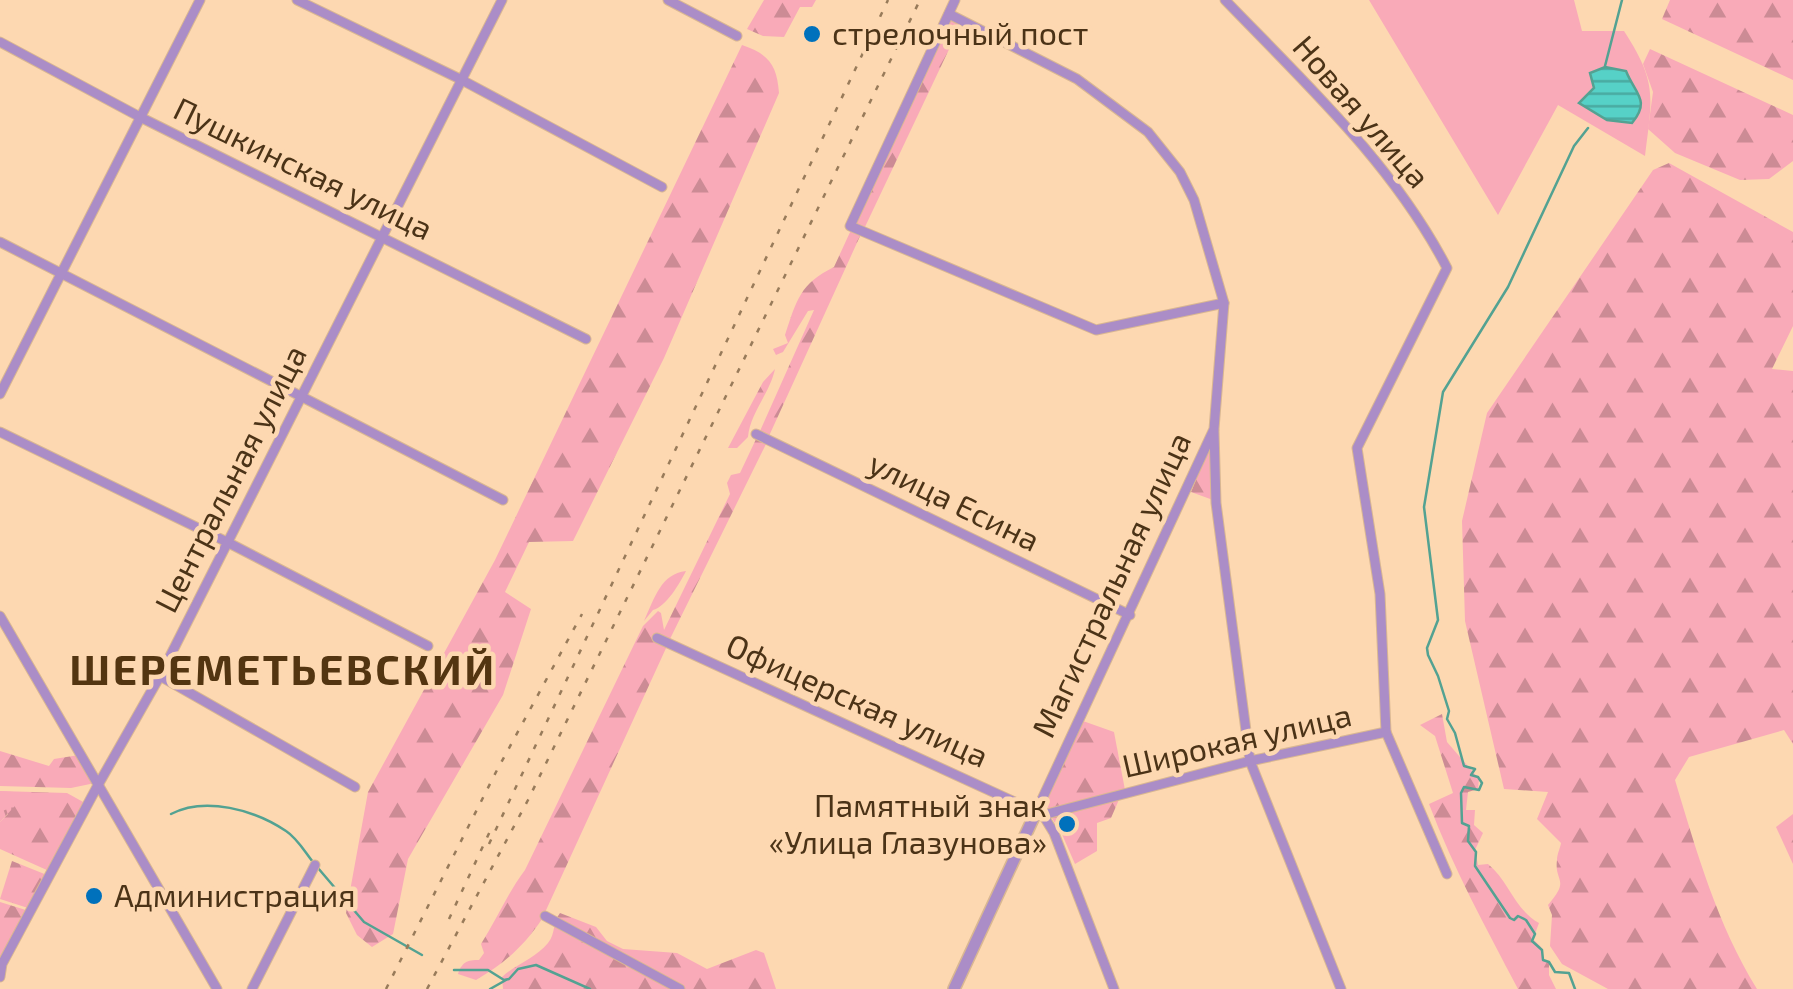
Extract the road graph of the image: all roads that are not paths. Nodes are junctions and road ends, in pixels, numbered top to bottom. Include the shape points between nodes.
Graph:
1 (200, 0) edge
2 (297, 0) edge
3 (502, 0) edge
4 (668, 0) edge
5 (955, 0) edge
6 (1226, 0) edge
7 (949, 14) junction
8 (737, 36) dead end
9 (0, 42) edge
10 (460, 79) junction
11 (140, 117) junction
12 (662, 187) dead end
13 (383, 236) junction
14 (0, 242) edge
15 (60, 274) junction
16 (1224, 303) junction
17 (586, 339) dead end
18 (1394, 374) joint
19 (0, 394) edge
20 (300, 395) junction
21 (1214, 429) junction
22 (0, 432) edge
23 (756, 434) dead end
24 (504, 500) dead end
25 (227, 542) junction
26 (1130, 615) junction
27 (0, 616) edge
28 (657, 638) dead end
29 (428, 646) dead end
30 (160, 676) junction
31 (1386, 732) junction
32 (1250, 760) junction
33 (98, 785) junction
34 (355, 787) dead end
35 (1040, 812) junction
36 (315, 864) dead end
37 (1447, 874) dead end
38 (545, 916) dead end
39 (0, 977) edge
40 (217, 989) edge
41 (252, 989) edge
42 (680, 989) edge
43 (954, 989) edge
44 (1114, 989) edge
45 (1341, 989) edge

1 - 11 street
2 - 10 street
3 - 10 street, Центральная улица
4 - 8 street
5 - 7 street
6 - 18 street, Новая улица via 1357,137 1422,222 1446,268
7 - 16 street, Магистральная улица via 1078,79 1148,132 1194,200
7 - 16 street via 850,226 1096,330
9 - 11 street, Пушкинская улица
10 - 12 street
10 - 13 street, Центральная улица
11 - 13 street, Пушкинская улица
11 - 15 street
13 - 17 street, Пушкинская улица
13 - 20 street, Центральная улица
14 - 15 street
15 - 19 street
15 - 20 street
16 - 21 street, Магистральная улица
18 - 31 street, Широкая улица via 1356,448 1380,594
20 - 24 street
20 - 25 street, Центральная улица
21 - 26 street, Магистральная улица
21 - 32 street via 1216,503
22 - 25 street
23 - 26 street, улица Есина
25 - 29 street
25 - 30 street, Центральная улица
26 - 35 street, Магистральная улица
27 - 33 street
28 - 35 street, Офицерская улица
30 - 33 street, Центральная улица
30 - 34 street
31 - 32 street, Широкая улица
31 - 37 street
32 - 35 street, Широкая улица
32 - 45 street
33 - 39 street, Центральная улица
33 - 40 street
35 - 43 street, Магистральная улица
35 - 44 street
36 - 41 street
38 - 42 street

